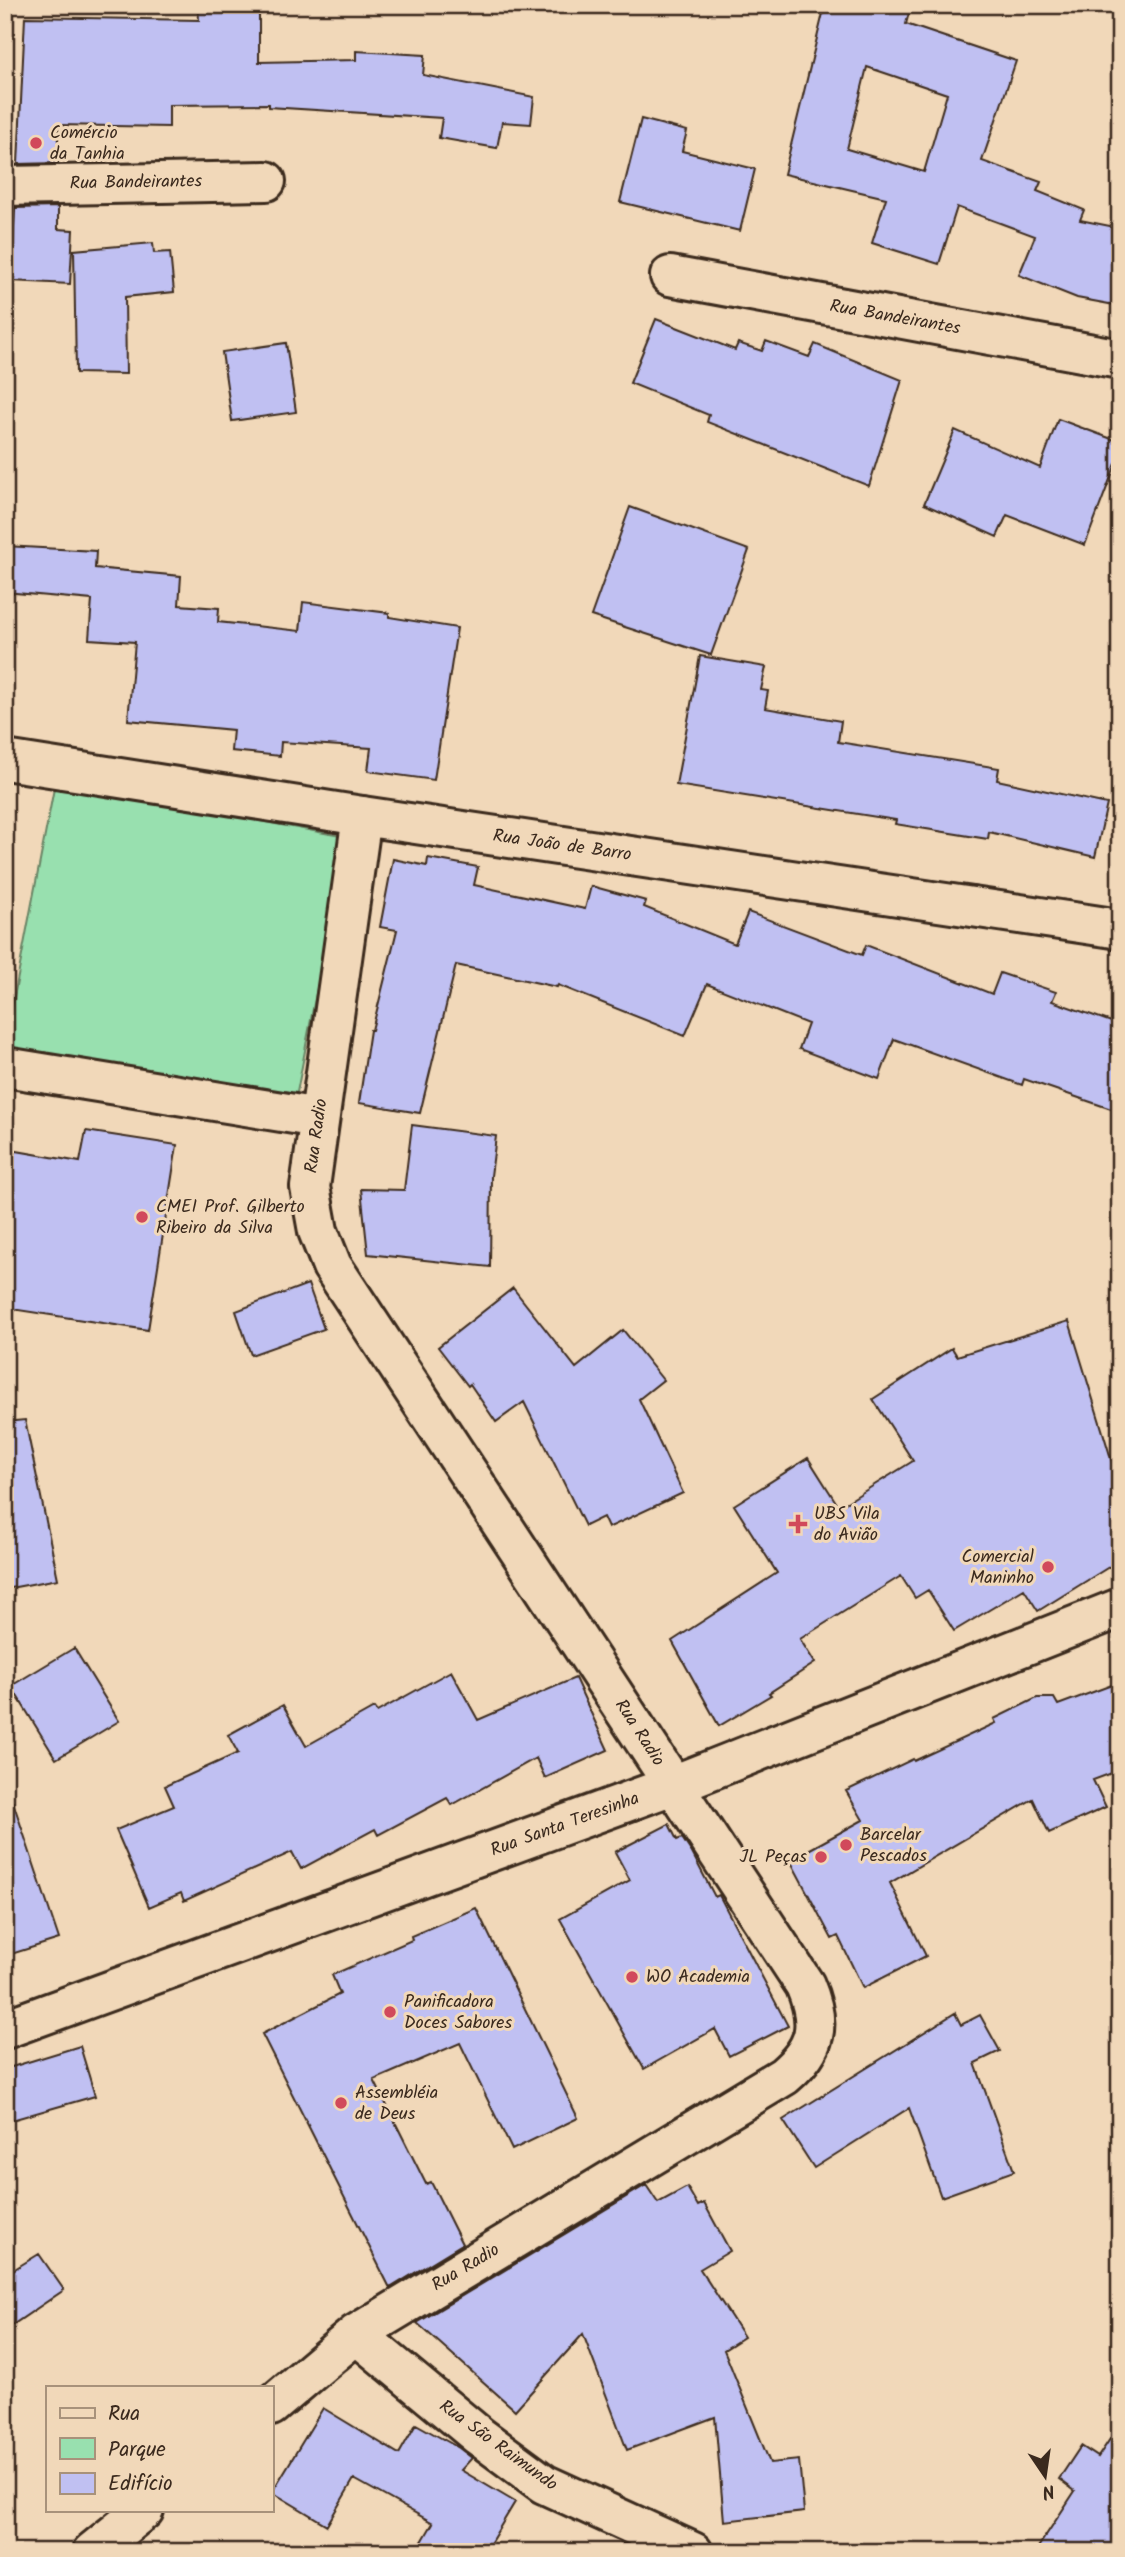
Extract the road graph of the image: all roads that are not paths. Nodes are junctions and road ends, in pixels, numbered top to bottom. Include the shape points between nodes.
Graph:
1 (266, 181) dead end
2 (5, 186) edge
3 (670, 276) dead end
4 (1120, 359) edge
5 (5, 760) edge
6 (362, 816) junction
7 (1120, 929) edge
8 (5, 1067) edge
9 (319, 1118) junction
10 (1120, 1608) edge
11 (673, 1785) junction
12 (5, 2029) edge
13 (356, 2334) junction
14 (273, 2404) edge
15 (142, 2512) edge
16 (92, 2552) edge
17 (693, 2552) edge

1 - 2 street, Rua Bandeirantes
3 - 4 street, Rua Bandeirantes
5 - 6 street, Rua João de Barro
6 - 7 street, Rua João de Barro
6 - 9 street, Rua Radio
8 - 9 street
9 - 11 street, Rua Radio via 310,1187 318,1231 332,1266
10 - 11 street, Rua Santa Teresinha
11 - 12 street, Rua Santa Teresinha
11 - 13 street, Rua Radio via 805,1985 816,2015 808,2050 784,2076
13 - 14 street, Rua Radio
13 - 17 street, Rua São Raimundo via 544,2484
15 - 16 street

